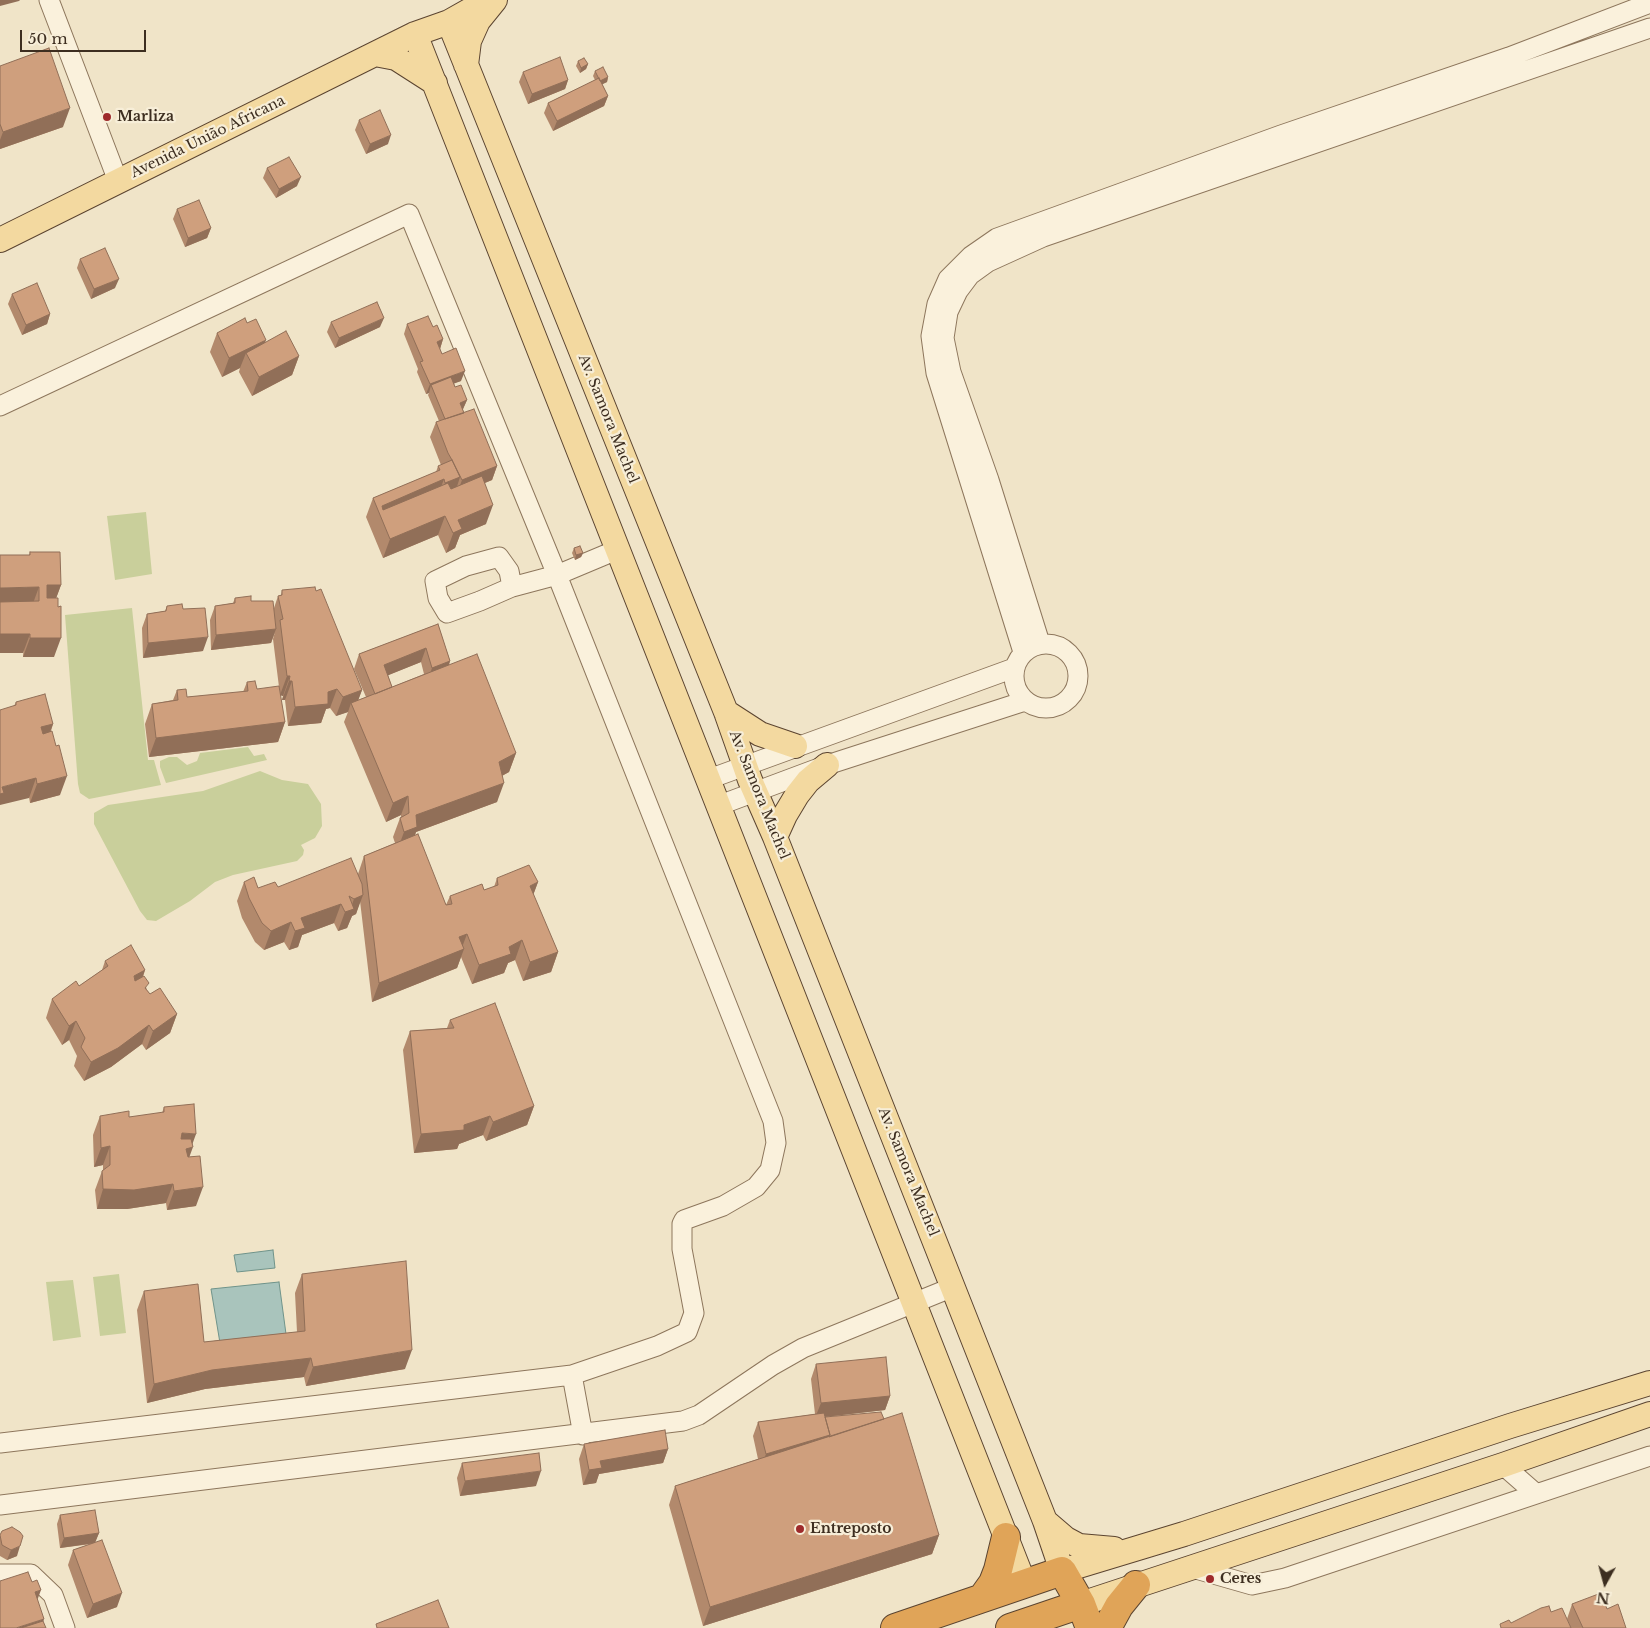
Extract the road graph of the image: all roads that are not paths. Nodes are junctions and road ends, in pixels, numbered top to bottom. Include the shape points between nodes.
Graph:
1 (50, 0) edge
2 (488, 0) edge
3 (495, 0) edge
4 (1650, 3) edge
5 (449, 22) junction
6 (1650, 28) edge
7 (416, 34) junction
8 (375, 54) junction
9 (466, 66) junction
10 (435, 82) junction
11 (118, 181) junction
12 (0, 240) edge
13 (0, 406) edge
14 (619, 549) junction
15 (557, 575) junction
16 (512, 587) dead end
17 (1026, 654) junction
18 (1025, 701) junction
19 (726, 712) junction
20 (796, 746) junction
21 (827, 766) junction
22 (745, 767) junction
23 (709, 779) junction
24 (756, 793) junction
25 (720, 806) junction
26 (775, 837) junction
27 (953, 1287) junction
28 (914, 1304) junction
29 (572, 1375) junction
30 (1650, 1383) edge
31 (1650, 1414) edge
32 (583, 1435) junction
33 (0, 1443) edge
34 (1650, 1456) edge
35 (1503, 1465) junction
36 (1536, 1493) junction
37 (0, 1499) edge
38 (1045, 1520) junction
39 (1006, 1537) junction
40 (1133, 1548) junction
41 (1189, 1567) junction
42 (1062, 1571) junction
43 (0, 1574) edge
44 (1024, 1583) junction
45 (1136, 1584) junction
46 (983, 1597) junction
47 (1086, 1616) edge
48 (1043, 1623) edge
49 (65, 1628) edge
50 (895, 1628) edge
51 (1010, 1628) edge
52 (1107, 1628) edge

1 - 11 street
2 - 5 main road, Avenida União Africana
3 - 9 main road via 478,21 469,41
4 - 17 street via 1509,57 997,238 948,278 937,304 931,336 936,373
5 - 7 main road, Avenida União Africana
5 - 9 main road, Av. Samora Machel
6 - 17 street via 1043,237 988,262 970,275 948,312 944,338 951,372 989,480
7 - 8 main road, Avenida União Africana
7 - 10 main road
8 - 10 main road via 396,58
8 - 11 main road, Avenida União Africana
9 - 19 main road, Av. Samora Machel
10 - 14 main road
11 - 12 main road, Avenida União Africana
13 - 15 street via 409,214
14 - 15 street
14 - 23 main road
15 - 16 street
15 - 29 street via 772,1121 776,1143 770,1170 756,1187 722,1206 684,1220 682,1224 682,1249 694,1313 687,1332 657,1346
17 - 18 street via 1015,686
17 - 18 street via 1058,646 1073,657 1079,674 1074,692 1061,705 1042,708
17 - 20 street
18 - 21 street
19 - 20 main road via 760,734
19 - 22 main road, Av. Samora Machel
20 - 22 street
21 - 24 street
21 - 26 main road via 808,780 797,795
22 - 23 street
22 - 24 main road, Av. Samora Machel
23 - 25 main road
24 - 25 street
24 - 26 main road, Av. Samora Machel
25 - 28 main road
26 - 27 main road, Av. Samora Machel
27 - 28 street
27 - 38 main road, Av. Samora Machel
28 - 32 street via 803,1348 699,1415 683,1421
28 - 39 main road
29 - 32 street
29 - 33 street
30 - 40 main road
31 - 35 main road
32 - 37 street
34 - 36 street
35 - 36 street
35 - 41 main road
36 - 41 street via 1285,1578 1252,1585
38 - 40 main road via 1079,1546
38 - 42 main road, Av. Samora Machel
39 - 44 main road
39 - 46 highway via 998,1570
40 - 42 main road
41 - 45 main road
42 - 44 highway
42 - 47 highway
43 - 49 street via 30,1574 53,1595
44 - 46 highway
44 - 48 highway
45 - 47 main road
45 - 52 highway
46 - 50 highway
47 - 48 highway
48 - 51 highway

